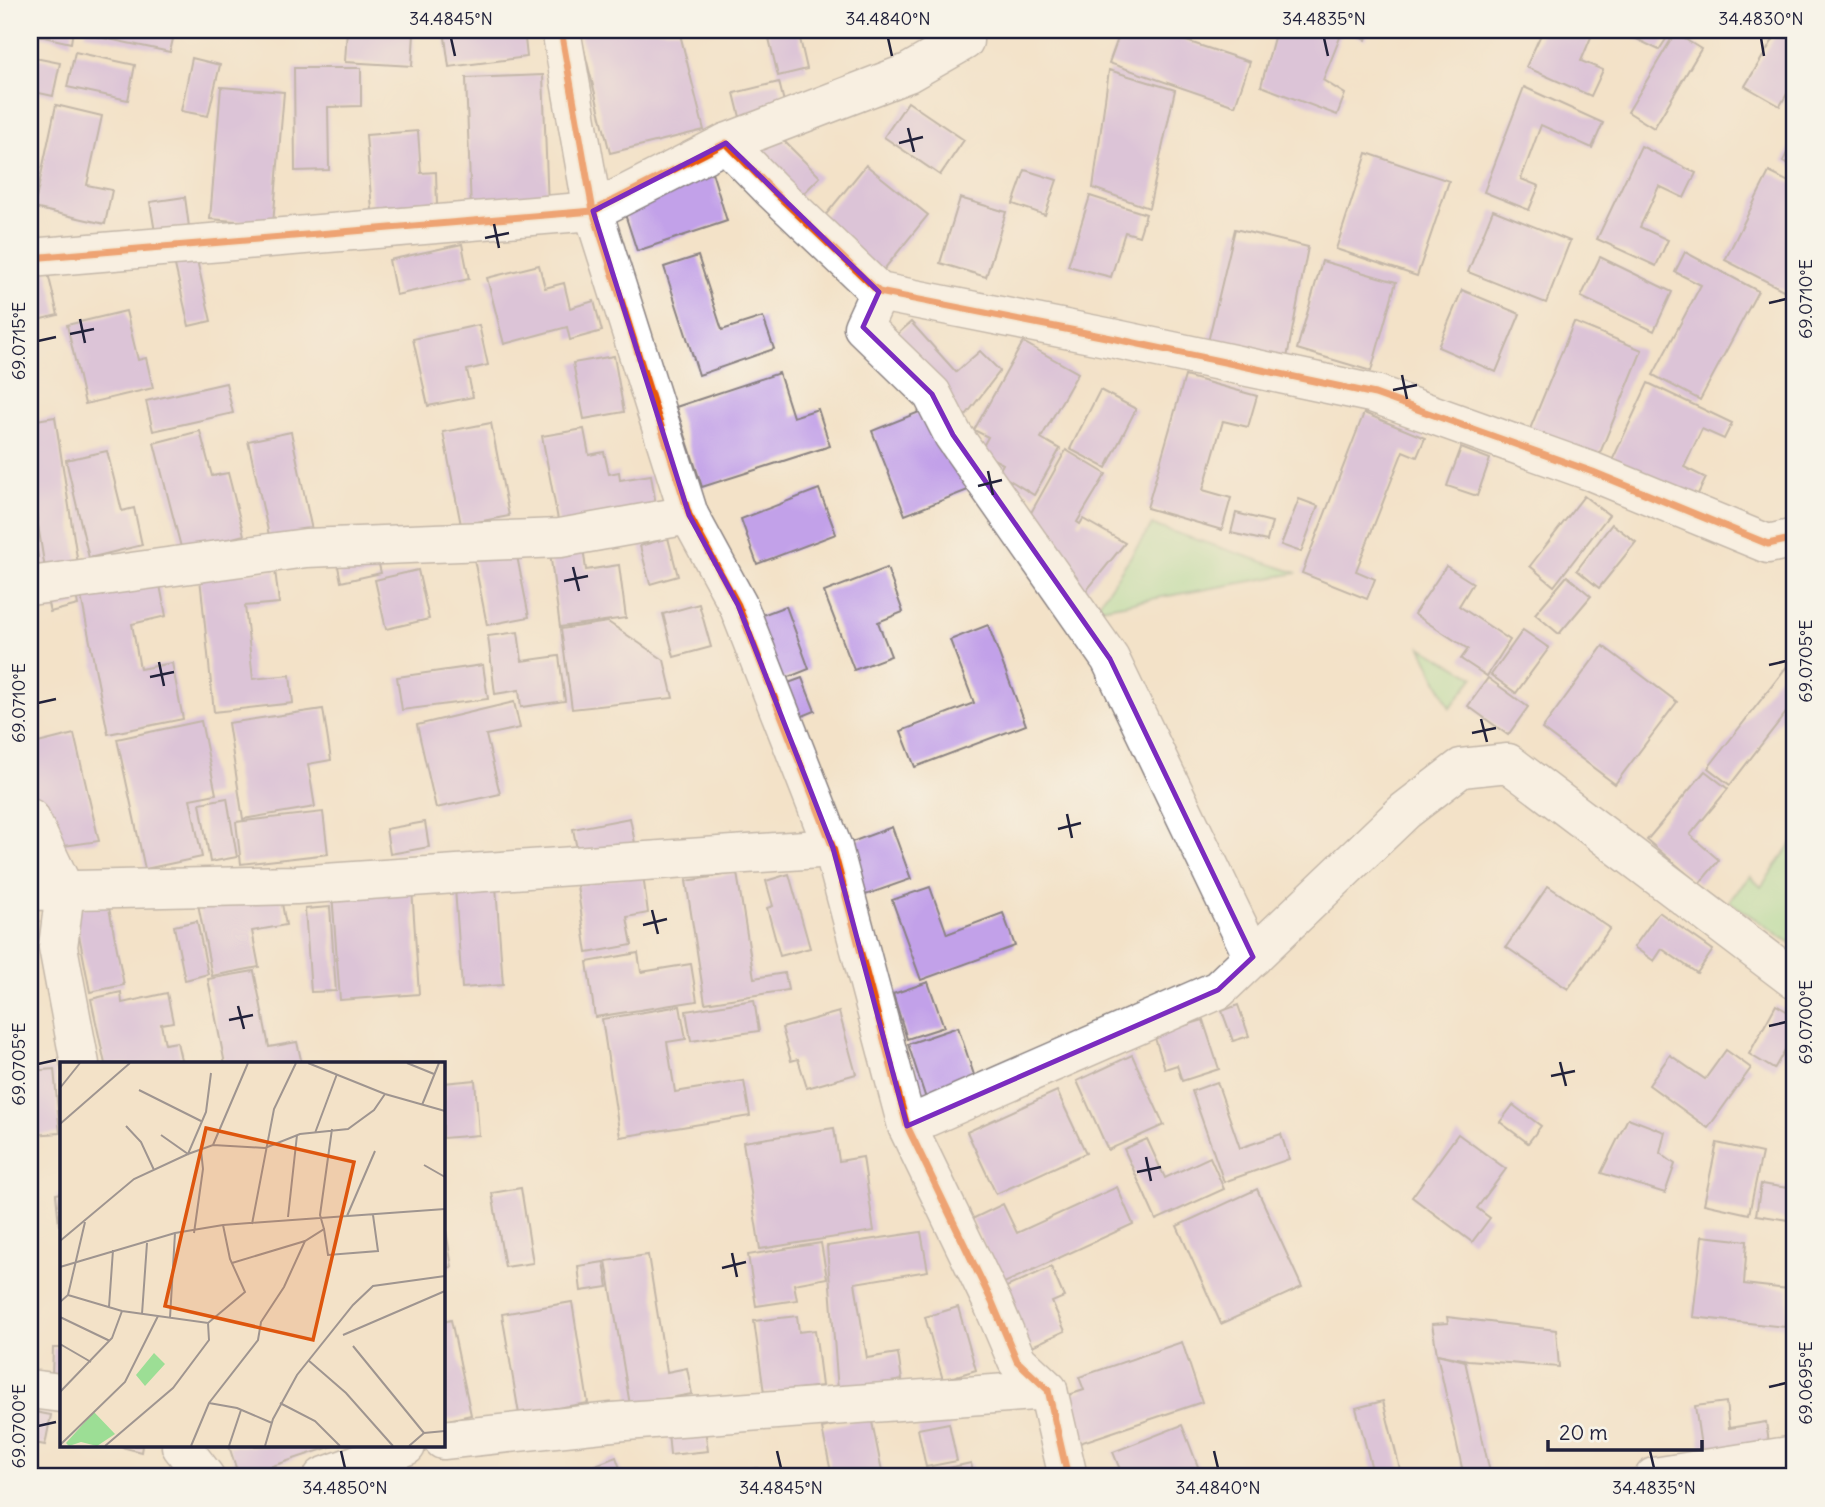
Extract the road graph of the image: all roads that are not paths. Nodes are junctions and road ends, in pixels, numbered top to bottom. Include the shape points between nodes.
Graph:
1 (561, 30) edge
2 (961, 30) edge
3 (726, 143) junction
4 (593, 211) junction
5 (30, 258) edge
6 (879, 292) junction
7 (689, 515) junction
8 (1795, 538) edge
9 (30, 586) edge
10 (30, 818) edge
11 (833, 848) junction
12 (47, 891) edge
13 (1253, 957) junction
14 (1795, 980) edge
15 (80, 1062) edge
16 (907, 1126) junction
17 (30, 1389) edge
18 (1048, 1390) junction
19 (60, 1393) edge
20 (444, 1440) edge
21 (183, 1448) edge
22 (401, 1448) edge
23 (1795, 1454) edge
24 (205, 1477) edge
25 (324, 1477) edge
26 (1068, 1477) edge
27 (1654, 1477) edge

1 - 4 street
2 - 3 street via 964,41 908,73
3 - 4 street
3 - 6 street
4 - 5 street
4 - 7 street
6 - 8 street via 1375,394 1594,472 1768,544
6 - 13 street via 863,327 932,394 953,435 1110,659
7 - 9 street via 561,538 306,548
7 - 11 street via 738,605
10 - 12 street
11 - 12 street via 296,885
11 - 16 street
12 - 15 street
13 - 14 street via 1405,811 1461,768 1508,763
13 - 16 street via 1218,990
16 - 18 street via 1017,1361
17 - 19 street
18 - 20 street via 612,1422
18 - 26 street
21 - 24 street
22 - 25 street
23 - 27 street

